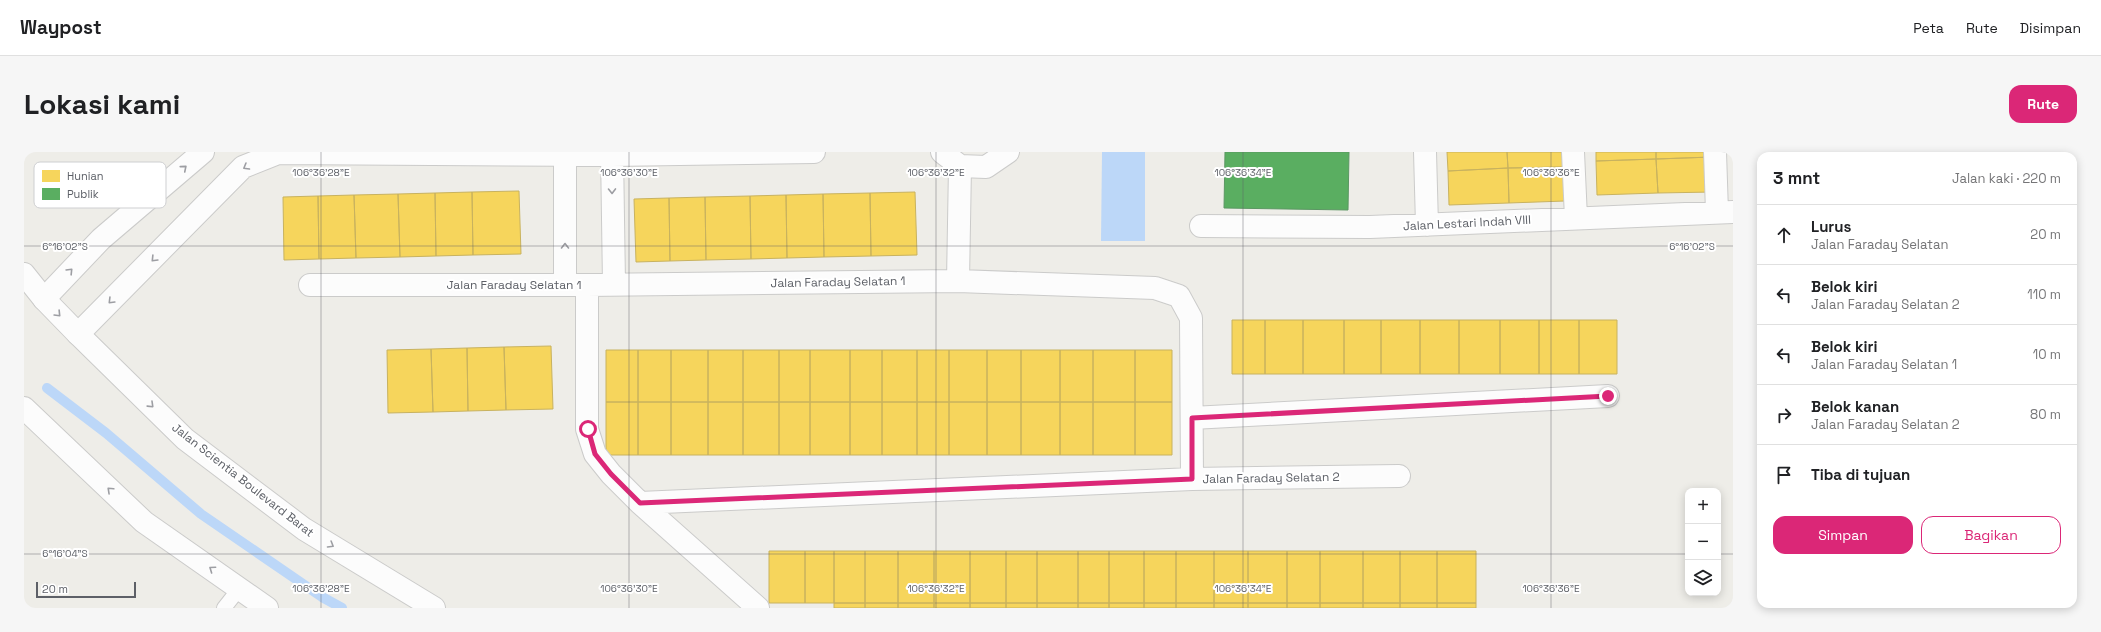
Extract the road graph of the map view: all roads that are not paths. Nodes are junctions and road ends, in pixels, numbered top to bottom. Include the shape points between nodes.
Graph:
1 (203, 152) edge
2 (814, 152) edge
3 (942, 152) edge
4 (1008, 152) edge
5 (1425, 152) edge
6 (1573, 152) edge
7 (1715, 152) edge
8 (565, 153) edge
9 (612, 154) edge
10 (960, 166) junction
11 (166, 184) edge
12 (137, 208) edge
13 (1725, 212) edge
14 (1576, 218) junction
15 (1427, 225) junction
16 (1200, 226) dead end
17 (24, 274) edge
18 (958, 281) junction
19 (614, 284) junction
20 (310, 285) dead end
21 (565, 285) junction
22 (588, 285) junction
23 (44, 299) junction
24 (78, 334) junction
25 (1608, 396) dead end
26 (24, 408) edge
27 (1192, 418) junction
28 (1399, 476) dead end
29 (1192, 479) junction
30 (640, 503) junction
31 (239, 589) junction
32 (224, 608) edge
33 (267, 608) edge
34 (434, 608) edge
35 (758, 608) edge

11 -> 1 street
2 - 9 street
3 - 10 street
4 - 10 street via 986,167
5 - 15 street
6 - 14 street
7 - 13 street
8 - 9 street
21 -> 8 street
8 -> 24 street via 278,153 243,167
9 -> 19 street
10 - 18 street
23 -> 12 street via 101,239
13 - 14 street, Jalan Lestari Indah VIII
14 - 15 street, Jalan Lestari Indah VIII
15 - 16 street, Jalan Lestari Indah VIII via 1370,228
17 - 23 street, Jalan Scientia Boulevard Barat
18 - 19 street, Jalan Faraday Selatan 1
18 - 27 street, Jalan Faraday Selatan 1 via 1155,288 1179,296 1190,318
19 - 22 street, Jalan Faraday Selatan 1
20 - 21 street, Jalan Faraday Selatan 1
21 - 22 street, Jalan Faraday Selatan 1
22 - 30 street via 588,429 595,454
23 -> 24 street, Jalan Scientia Boulevard Barat
24 -> 34 street, Jalan Scientia Boulevard Barat via 191,444 304,529
25 - 27 street
31 -> 26 street via 144,522
27 - 29 street, Jalan Faraday Selatan 1
28 - 29 street, Jalan Faraday Selatan 2
29 - 30 street, Jalan Faraday Selatan 2
30 - 35 street
31 - 32 lane
31 - 33 street

